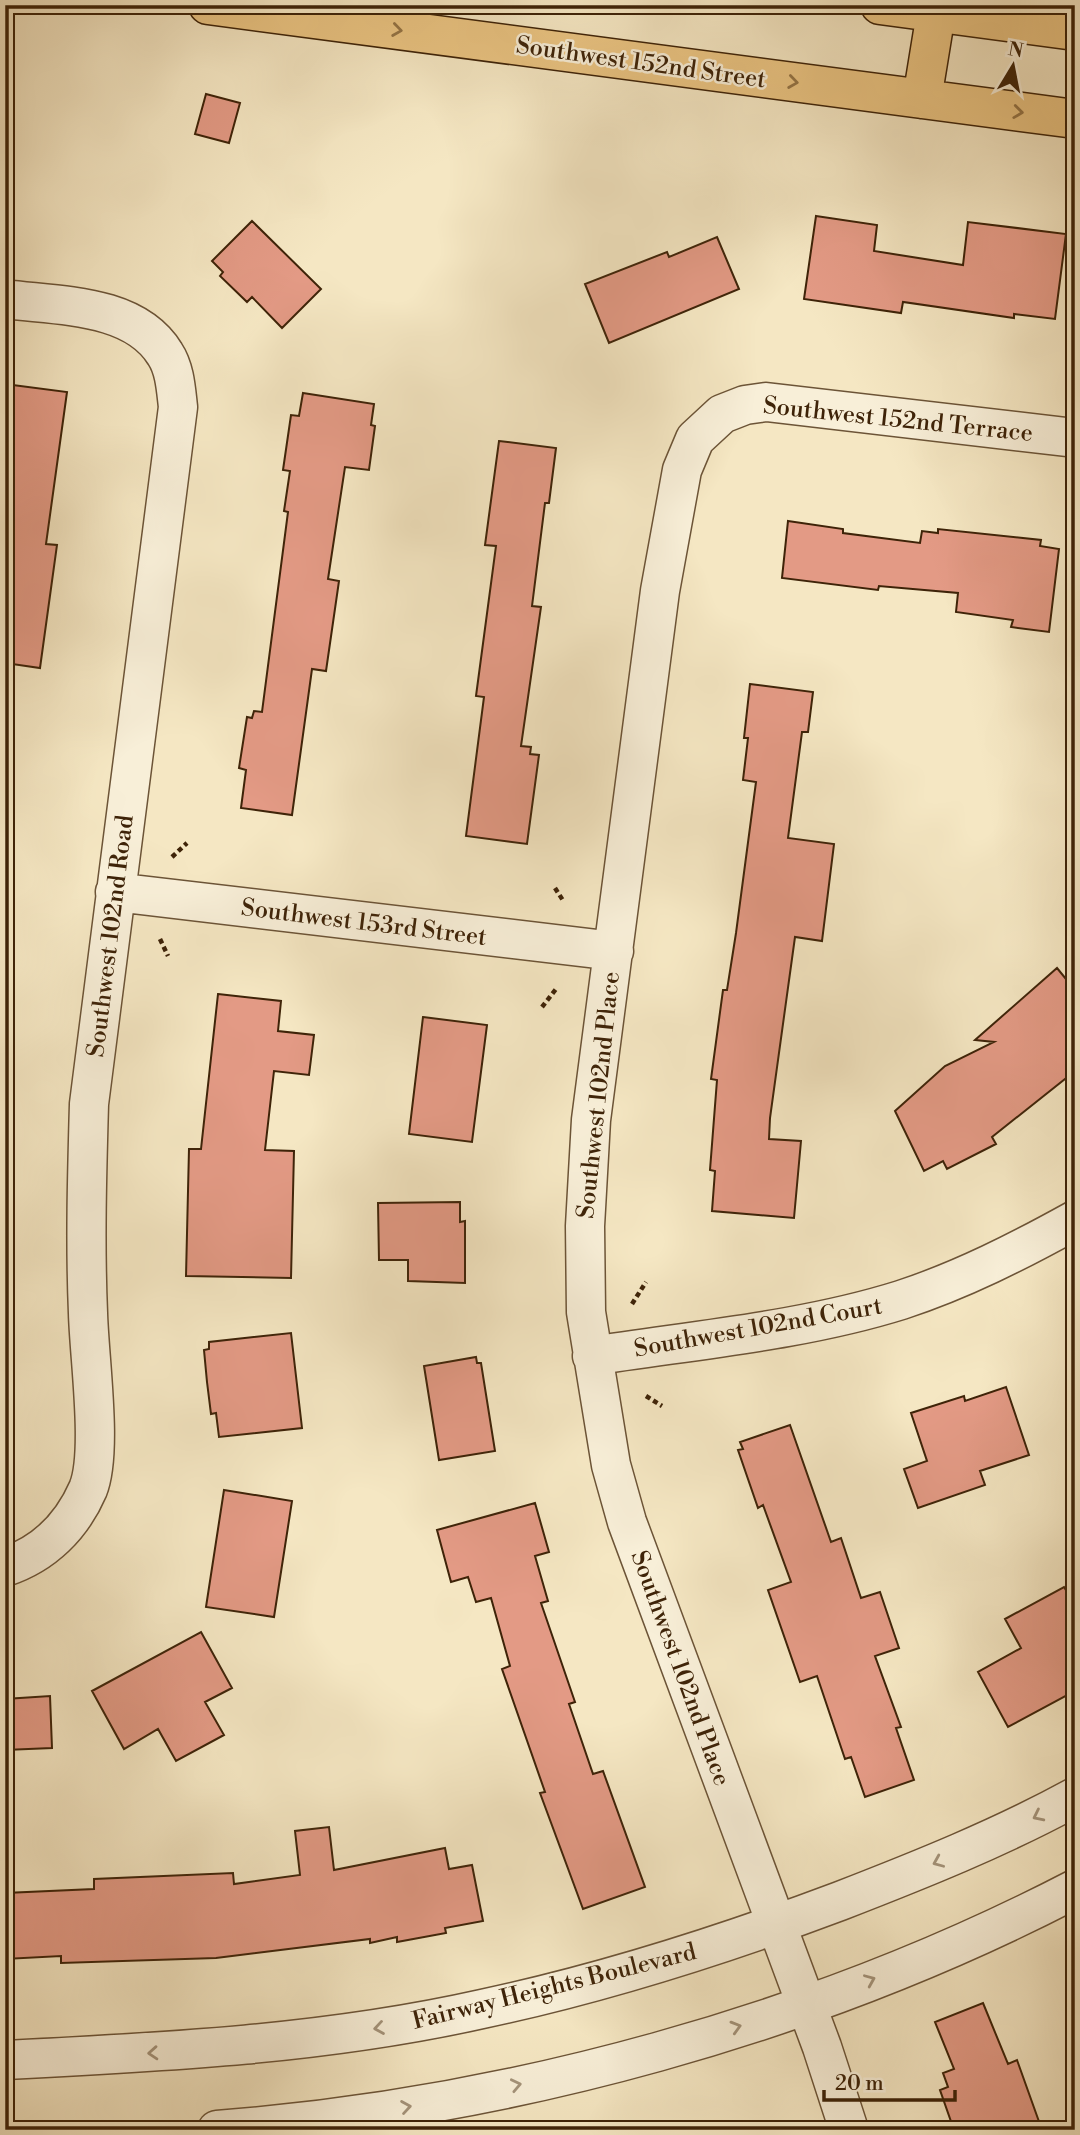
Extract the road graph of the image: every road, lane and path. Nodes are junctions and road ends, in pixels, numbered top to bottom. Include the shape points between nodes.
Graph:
1 (208, 5) edge
2 (880, 5) edge
3 (936, 9) edge
4 (1075, 31) edge
5 (922, 100) junction
6 (1075, 119) edge
7 (5, 299) edge
8 (722, 414) joint
9 (1075, 438) edge
10 (187, 844) dead end
11 (170, 859) dead end
12 (555, 888) dead end
13 (115, 892) junction
14 (568, 908) dead end
15 (158, 935) dead end
16 (614, 951) junction
17 (168, 956) dead end
18 (556, 989) dead end
19 (542, 1007) dead end
20 (1075, 1220) edge
21 (646, 1282) dead end
22 (632, 1304) dead end
23 (592, 1356) junction
24 (646, 1396) dead end
25 (663, 1406) dead end
26 (5, 1567) edge
27 (1075, 1797) edge
28 (1075, 1889) edge
29 (776, 1925) junction
30 (807, 2006) junction
31 (5, 2060) edge
32 (216, 2130) edge
33 (849, 2130) edge

1 -> 5 main road, Southwest 152nd Street
2 - 3 main road
3 - 4 main road
3 - 5 main road
5 -> 6 main road, Southwest 152nd Street
7 - 13 street, Southwest 102nd Road via 107,313 148,334 166,355 175,380 178,407
8 - 9 street, Southwest 152nd Terrace via 766,402
8 - 16 street, Southwest 102nd Place via 695,439 677,491
10 - 11 path
12 - 14 path
13 - 16 street, Southwest 153rd Street
13 - 26 street, Southwest 102nd Road via 89,1104 86,1222 95,1455 88,1488 73,1517 44,1548
15 - 17 path
16 - 23 street, Southwest 102nd Place via 586,1192 586,1312
18 - 19 path
20 - 23 street, Southwest 102nd Court via 962,1278 843,1316
21 - 22 path
23 - 29 street, Southwest 102nd Place via 611,1465 627,1522
24 - 25 path
27 -> 29 street, Fairway Heights Boulevard via 936,1863
30 -> 28 street via 977,1937
29 - 30 street, Southwest 102nd Place
29 -> 31 street, Fairway Heights Boulevard via 639,1970 482,2010 406,2024 228,2047
32 -> 30 street via 450,2100 593,2068
30 - 33 street, Southwest 102nd Place

